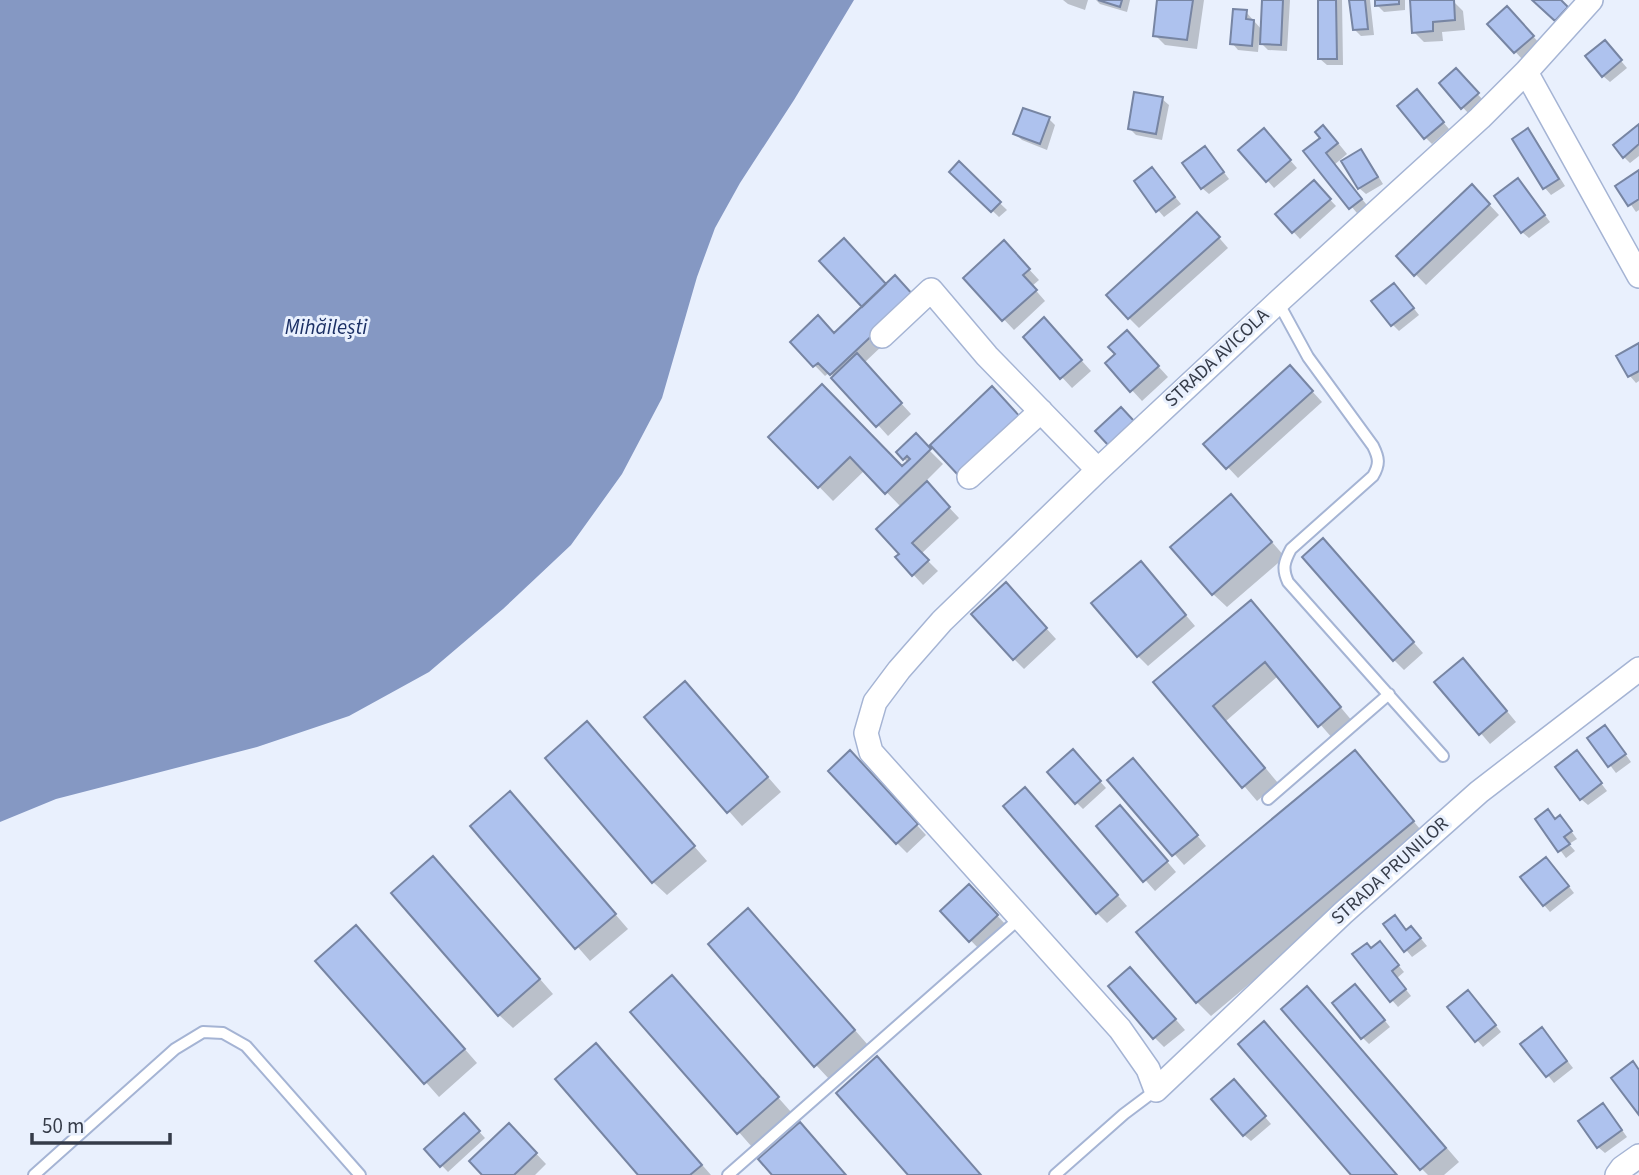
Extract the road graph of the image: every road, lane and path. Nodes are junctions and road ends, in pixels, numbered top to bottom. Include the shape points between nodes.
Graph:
1 (1591, 0) edge
2 (1526, 72) junction
3 (1639, 276) edge
4 (1278, 302) junction
5 (882, 336) dead end
6 (1041, 411) junction
7 (1098, 470) junction
8 (969, 477) dead end
9 (1639, 669) edge
10 (1389, 694) junction
11 (1443, 756) dead end
12 (1268, 799) dead end
13 (1020, 918) junction
14 (1156, 1090) junction
15 (1639, 1156) edge
16 (34, 1175) edge
17 (359, 1175) edge
18 (728, 1175) edge
19 (1055, 1175) edge
20 (1617, 1175) edge

1 - 2 street, STRADA AVICOLA
2 - 3 street
2 - 4 street, STRADA AVICOLA
4 - 7 street, STRADA AVICOLA
4 - 10 lane via 1308,356 1378,456 1373,476 1291,549 1283,571
5 - 6 street via 931,290
6 - 7 street
6 - 8 street
7 - 13 street, STRADA AVICOLA via 933,631 875,702 866,733 870,752
9 - 14 street, STRADA PRUNILOR via 1479,792
10 - 11 lane
10 - 12 lane
13 - 14 street via 1120,1028 1148,1069
13 - 18 lane
14 - 19 lane
15 - 20 street
16 - 17 lane via 175,1049 203,1032 223,1033 246,1046

